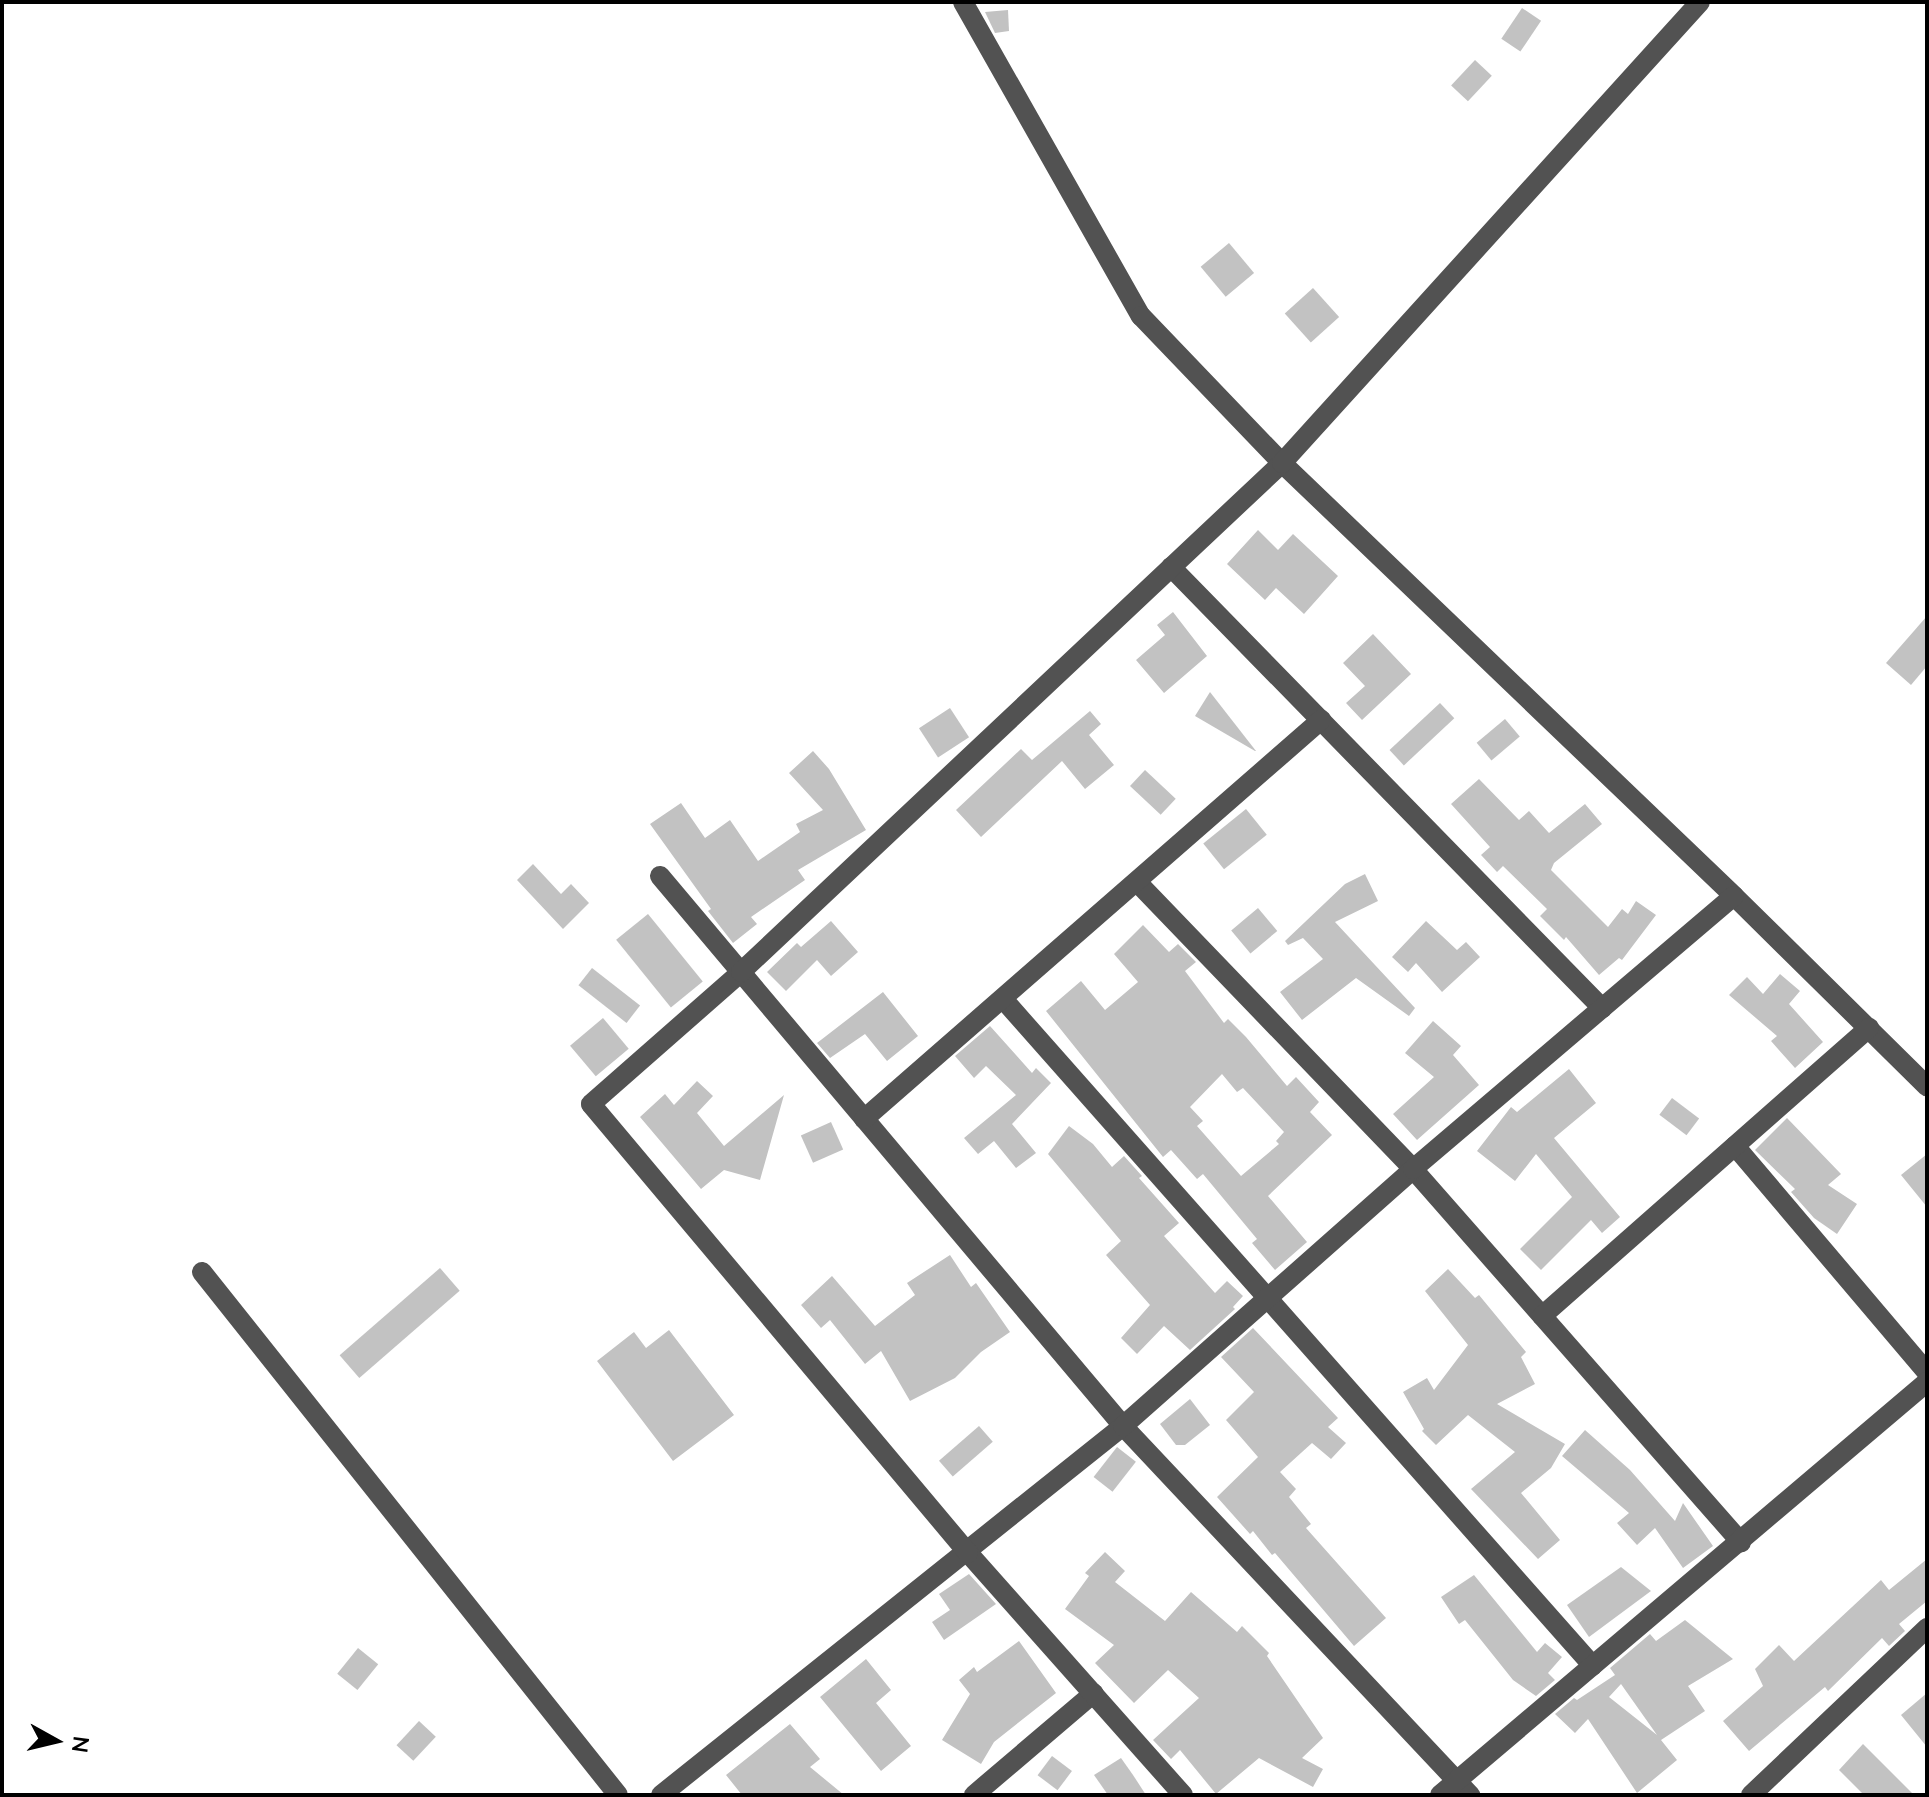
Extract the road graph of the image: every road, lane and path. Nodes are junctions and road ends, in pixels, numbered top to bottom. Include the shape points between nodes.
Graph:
1 (963, 2) edge
2 (1700, 2) edge
3 (1282, 463) junction
4 (1171, 567) junction
5 (1321, 720) junction
6 (660, 876) dead end
7 (1138, 883) junction
8 (1734, 896) junction
9 (741, 972) junction
10 (1003, 999) junction
11 (1602, 1008) junction
12 (1869, 1028) junction
13 (1927, 1086) edge
14 (864, 1119) junction
15 (1735, 1146) junction
16 (1413, 1169) junction
17 (202, 1272) dead end
18 (1266, 1299) junction
19 (1542, 1316) junction
20 (1927, 1372) edge
21 (1927, 1382) edge
22 (1123, 1426) junction
23 (1741, 1542) junction
24 (968, 1553) junction
25 (1927, 1628) edge
26 (1593, 1666) junction
27 (1094, 1693) junction
28 (1463, 1788) edge
29 (618, 1795) edge
30 (661, 1795) edge
31 (974, 1795) edge
32 (1183, 1795) edge
33 (1440, 1795) edge
34 (1751, 1795) edge

1 - 3 street via 1141,316
2 - 3 street
3 - 4 street
3 - 8 street
4 - 5 street
4 - 9 street
5 - 7 street
5 - 11 street
6 - 9 street
7 - 10 street
7 - 16 street
8 - 11 street
8 - 12 street
9 - 14 street
9 - 24 street via 591,1104
10 - 14 street
10 - 18 street
11 - 16 street
12 - 13 street
12 - 15 street
14 - 22 street
15 - 19 street
15 - 20 street
16 - 18 street
16 - 19 street
17 - 29 street
18 - 22 street
18 - 26 street
19 - 23 street
21 - 23 street
22 - 24 street
22 - 28 street
23 - 26 street
24 - 27 street
24 - 30 street
25 - 34 street
26 - 28 street
27 - 31 street
27 - 32 street
28 - 33 street

